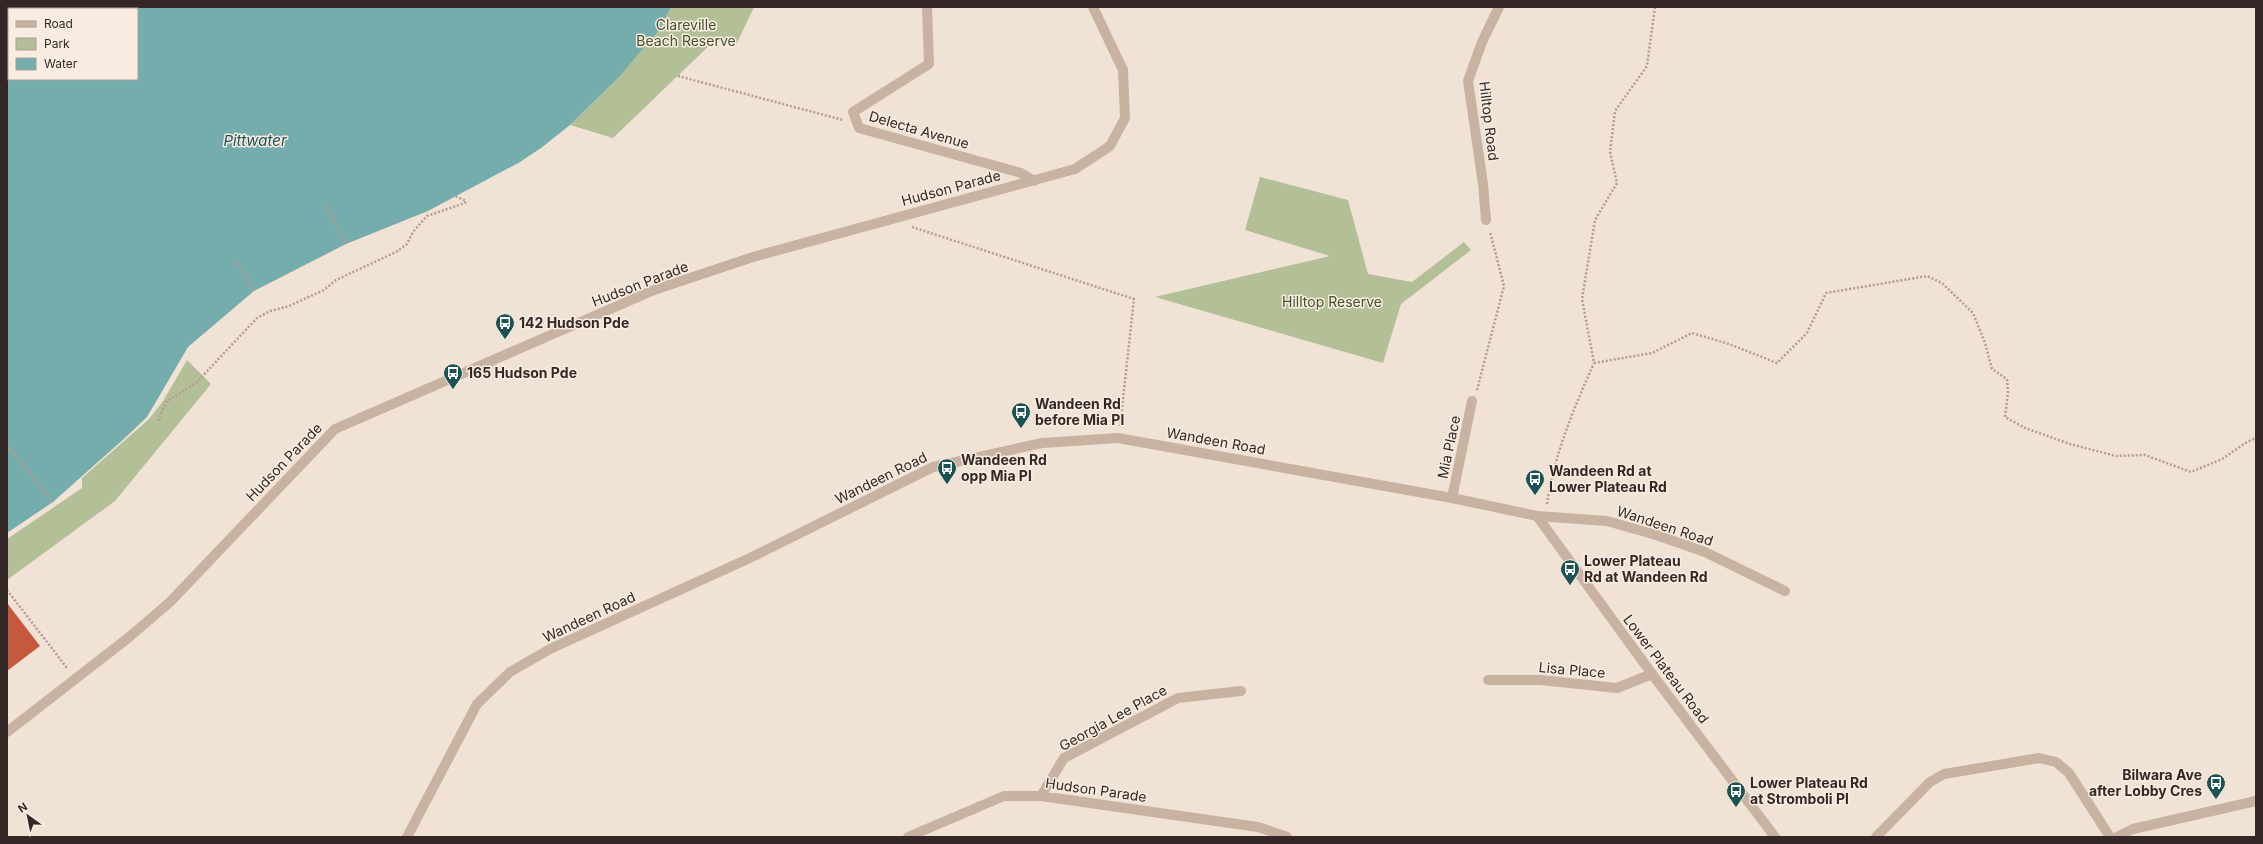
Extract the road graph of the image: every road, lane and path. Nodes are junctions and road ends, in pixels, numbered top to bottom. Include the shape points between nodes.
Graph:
1 (927, 7) edge
2 (1093, 7) edge
3 (1499, 7) edge
4 (1655, 7) edge
5 (678, 76) dead end
6 (855, 117) junction
7 (1034, 181) junction
8 (453, 195) dead end
9 (325, 204) dead end
10 (1486, 220) joint
11 (910, 227) dead end
12 (346, 244) dead end
13 (237, 261) dead end
14 (254, 291) dead end
15 (1594, 363) junction
16 (1472, 402) joint
17 (158, 421) dead end
18 (1118, 438) junction
19 (2256, 438) edge
20 (7, 445) edge
21 (1452, 498) junction
22 (53, 502) dead end
23 (1541, 516) junction
24 (7, 590) edge
25 (1785, 592) dead end
26 (67, 668) dead end
27 (1652, 674) junction
28 (1488, 680) dead end
29 (1241, 691) dead end
30 (7, 732) edge
31 (1041, 796) junction
32 (2256, 801) edge
33 (407, 837) edge
34 (908, 837) edge
35 (1287, 837) edge
36 (1775, 837) edge
37 (1876, 837) edge
38 (2110, 837) edge
39 (2117, 837) edge

1 - 6 street, Delecta Avenue via 929,64 853,112
2 - 7 street, Hudson Parade via 1123,70 1125,118 1110,146 1075,169
3 - 10 street, Hilltop Road via 1482,42 1468,81
4 - 15 path via 1647,66 1615,111 1610,152 1617,183 1595,220 1588,258 1582,299
5 - 6 path via 840,121
6 - 7 street, Delecta Avenue via 859,128 1021,173
7 - 30 street, Hudson Parade via 761,255 654,290 336,428 170,602
8 - 17 path via 466,200 465,203 427,216 413,232 407,244 396,252 336,280 324,290 257,318 196,383 166,402
9 - 12 path
10 - 16 path via 1504,286
11 - 18 path via 1134,299
13 - 14 path
15 - 19 path via 1652,353 1692,333 1777,363 1807,333 1826,293 1927,276 1942,283 1973,313 1992,369 2007,379 2005,417 2025,428 2070,444 2116,456 2145,455 2191,472 2222,459
15 - 23 path via 1575,406
16 - 21 street, Mia Place
18 - 21 street, Wandeen Road
18 - 33 street, Wandeen Road via 1042,443 933,467 752,557 550,649 510,672 477,704
20 - 22 path
21 - 23 street, Wandeen Road
23 - 25 street, Wandeen Road via 1607,521 1656,535 1705,552
23 - 27 street, Lower Plateau Road
24 - 26 path
27 - 28 street, Lisa Place via 1617,688 1540,680
27 - 36 street, Lower Plateau Road
29 - 31 street, Georgia Lee Place via 1178,698 1064,758
31 - 34 street, Hudson Parade via 1004,796
31 - 35 street, Hudson Parade via 1258,827
32 - 39 street via 2133,828
37 - 38 street via 1930,782 1944,774 2040,758 2056,762 2069,773

